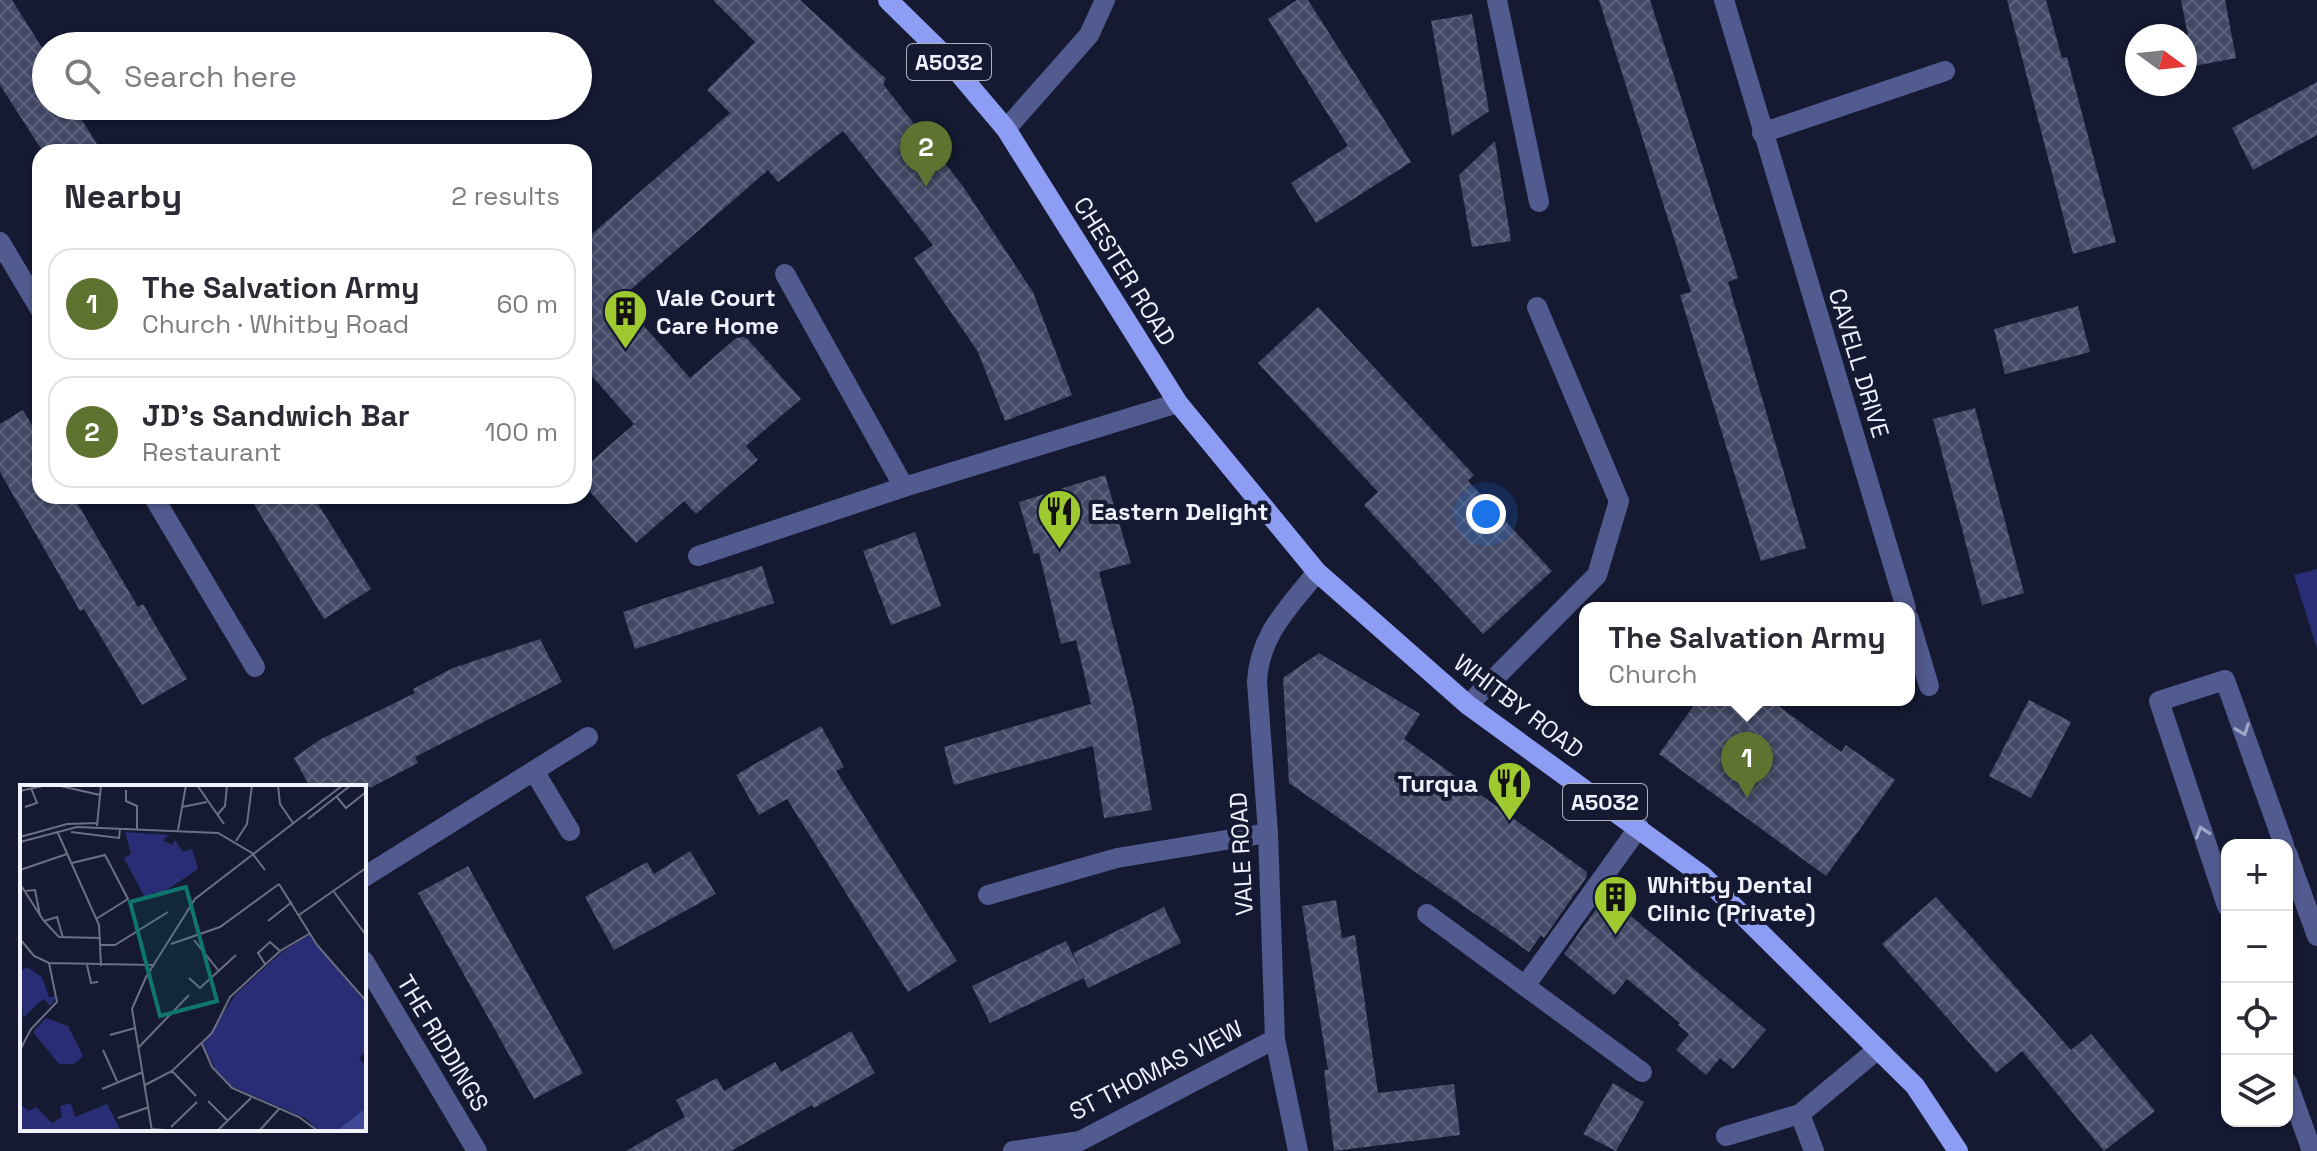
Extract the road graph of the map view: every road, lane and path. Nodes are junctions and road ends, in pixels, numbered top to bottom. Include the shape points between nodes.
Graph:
1 (888, 0) edge
2 (1105, 0) edge
3 (1497, 0) edge
4 (1724, 0) edge
5 (1945, 71) dead end
6 (1006, 129) junction
7 (1762, 133) junction
8 (1539, 202) dead end
9 (0, 242) edge
10 (785, 274) dead end
11 (32, 296) edge
12 (1537, 307) dead end
13 (1178, 403) junction
14 (904, 487) junction
15 (158, 504) edge
16 (698, 556) dead end
17 (1317, 572) junction
18 (1904, 602) edge
19 (1915, 639) edge
20 (255, 667) dead end
21 (1929, 686) dead end
22 (1468, 705) junction
23 (588, 737) dead end
24 (534, 771) junction
25 (1639, 827) junction
26 (570, 831) dead end
27 (1268, 833) junction
28 (2282, 839) edge
29 (2293, 870) edge
30 (366, 876) edge
31 (2221, 888) edge
32 (988, 895) dead end
33 (1427, 914) dead end
34 (2317, 936) edge
35 (366, 964) edge
36 (1525, 986) junction
37 (1275, 1039) junction
38 (1878, 1049) junction
39 (1642, 1072) dead end
40 (2293, 1099) edge
41 (1800, 1114) junction
42 (1726, 1136) dead end
43 (477, 1151) edge
44 (1013, 1151) edge
45 (1298, 1151) edge
46 (1814, 1151) edge
47 (1958, 1151) edge
48 (2312, 1151) edge

1 - 6 main road, CHESTER ROAD / A5032
2 - 6 street via 1089,35
3 - 8 street
4 - 7 street, CAVELL DRIVE
5 - 7 street
6 - 13 main road, CHESTER ROAD / A5032
7 - 18 street, CAVELL DRIVE
9 - 11 street
10 - 14 street
12 - 22 street via 1619,501 1597,575
13 - 14 street
13 - 17 main road, CHESTER ROAD / A5032
14 - 16 street
15 - 20 street
17 - 22 main road, WHITBY ROAD / A5032
17 - 27 street, VALE ROAD via 1270,630 1257,664
19 - 21 street
22 - 25 main road, WHITBY ROAD / A5032
23 - 24 street
24 - 26 street
24 - 30 street
25 - 36 street
25 - 38 main road, WHITBY ROAD / A5032 via 1703,876
27 - 32 street via 1117,858
27 - 37 street, VALE ROAD
31 -> 28 street via 2159,701 2225,680
29 - 34 street
33 - 36 street
35 - 43 street, THE RIDDINGS
36 - 39 street
37 - 44 street, ST THOMAS VIEW via 1080,1141
37 - 45 street, VALE ROAD
38 - 41 street
38 - 47 main road, WHITBY ROAD / A5032 via 1915,1086
40 - 48 street
41 - 42 street
41 - 46 street

